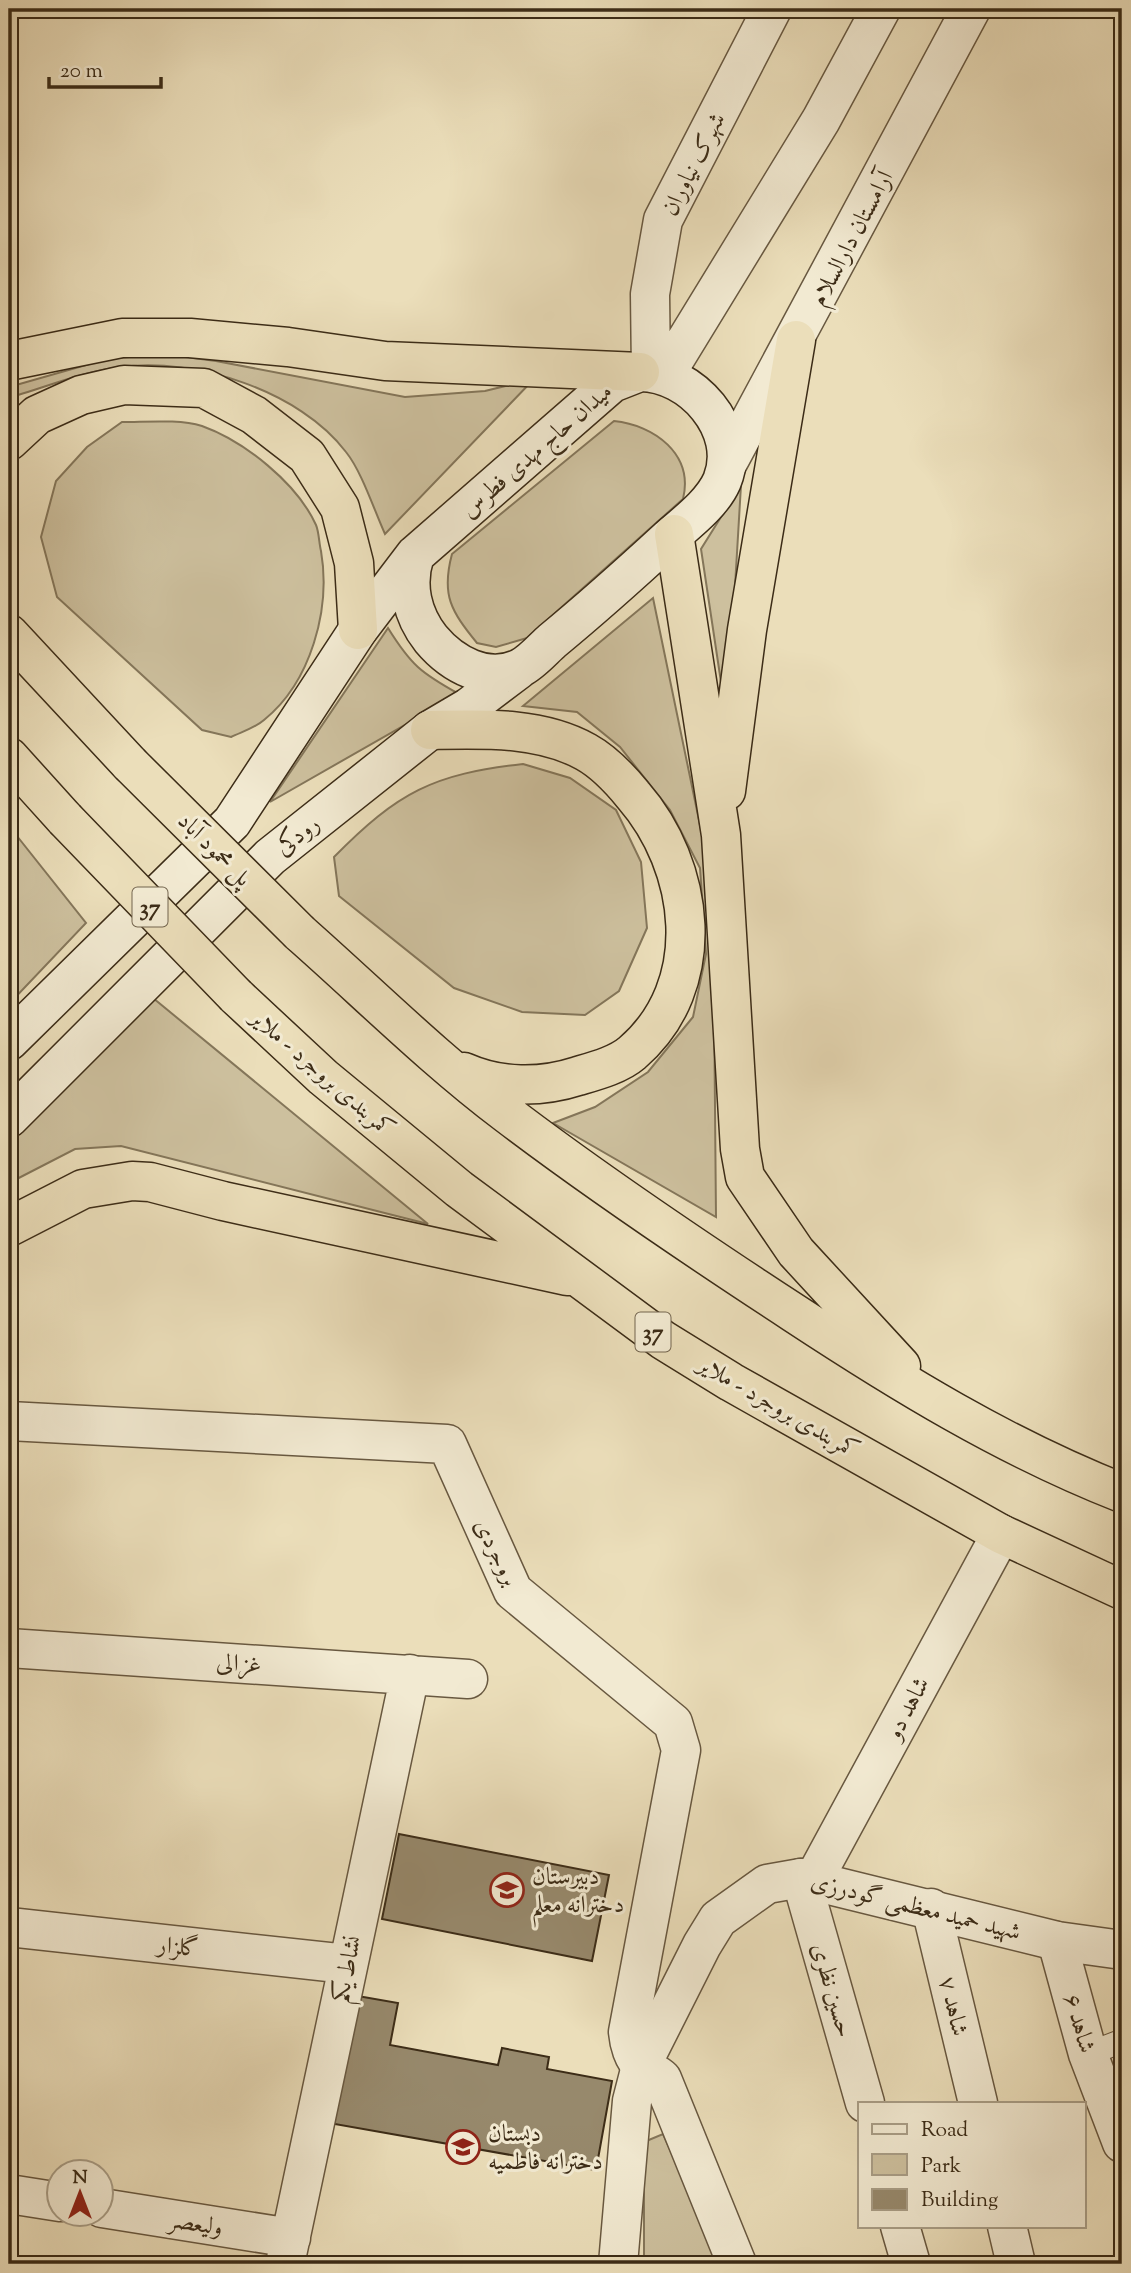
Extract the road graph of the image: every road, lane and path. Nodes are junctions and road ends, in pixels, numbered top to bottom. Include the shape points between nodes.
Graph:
1 (772, 9) edge
2 (881, 9) edge
3 (971, 9) edge
4 (796, 340) junction
5 (9, 361) edge
6 (652, 373) junction
7 (9, 441) edge
8 (727, 464) junction
9 (674, 534) junction
10 (415, 555) junction
11 (358, 630) junction
12 (9, 634) edge
13 (519, 668) junction
14 (430, 730) junction
15 (9, 757) edge
16 (720, 835) junction
17 (9, 1041) edge
18 (448, 1064) junction
19 (9, 1118) edge
20 (9, 1227) edge
21 (579, 1279) junction
22 (933, 1400) junction
23 (9, 1421) edge
24 (1122, 1493) edge
25 (1001, 1534) junction
26 (1122, 1590) edge
27 (9, 1648) edge
28 (410, 1674) junction
29 (468, 1679) dead end
30 (807, 1879) junction
31 (931, 1908) junction
32 (9, 1927) edge
33 (1057, 1941) junction
34 (1122, 1950) edge
35 (347, 1964) junction
36 (1105, 2047) edge
37 (641, 2066) junction
38 (865, 2102) edge
39 (978, 2102) edge
40 (1122, 2143) edge
41 (9, 2194) edge
42 (46, 2200) edge
43 (116, 2211) edge
44 (901, 2228) edge
45 (1007, 2228) edge
46 (288, 2251) edge
47 (618, 2264) edge
48 (737, 2264) edge
49 (911, 2264) edge
50 (1016, 2264) edge

1 - 6 street, شهرک نیاوران via 663,219 650,294
2 - 6 street via 821,120
3 - 4 street, آرامستان دارالسلام
4 - 8 street, آرامستان دارالسلام
4 - 16 highway via 747,630
5 - 6 highway via 122,338 190,338 385,361
6 - 8 street via 689,388 708,404 725,442
6 - 10 street, میدان حاج مهدی فطرس via 612,383
7 - 11 highway via 37,415 80,395 124,385 204,388 244,410 307,456 340,508 354,563
8 - 9 street via 721,484 707,503
9 - 13 street
9 - 16 highway
10 - 11 street
10 - 13 street via 410,568 415,614 440,651 481,674
11 - 17 street via 232,822
12 - 18 highway, پل محمود آباد, bridge via 130,764 300,933
13 - 14 street, رودکی
14 - 18 highway via 492,729 553,738 587,752 620,779 653,818 678,872 688,933 673,996 656,1027 631,1055 560,1082 518,1085 479,1079
14 - 19 street, رودکی via 270,857
15 - 21 highway, کمربندی بروجرد - ملایر / 37, bridge via 236,996 323,1077 458,1189
16 - 22 highway via 745,1177 796,1252
18 - 22 highway via 505,1113 633,1205
20 - 21 highway via 83,1189 150,1182
21 - 25 highway, کمربندی بروجرد - ملایر / 37 via 731,1382
22 - 24 highway via 1067,1471
23 - 37 street, بروجردی via 447,1444 513,1591 673,1723 681,1750 628,2032 629,2045
25 - 26 highway, کمربندی بروجرد - ملایر / 37
25 - 30 street, شاهد دو
27 - 28 street, غزالی
28 - 29 street, غزالی
28 - 35 street, نشاط یکم
30 - 31 street, شهید حمید معظمی گودرزی
30 - 37 street, شهید حمید معظمی گودرزی via 767,1884 718,1919
30 - 38 street, حسین نظری
31 - 33 street, شهید حمید معظمی گودرزی
31 - 39 street, شاهد ۷
32 - 35 street, گلزار
33 - 34 street, شهید حمید معظمی گودرزی
33 - 36 street, شاهد ۶
35 - 46 street, نشاط یکم
36 - 40 street, شاهد ۶
37 - 47 street, شهید حمید معظمی گودرزی via 632,2101
37 - 48 street via 662,2079
41 - 42 street
43 - 46 street, ولیعصر
44 - 49 street
45 - 50 street

